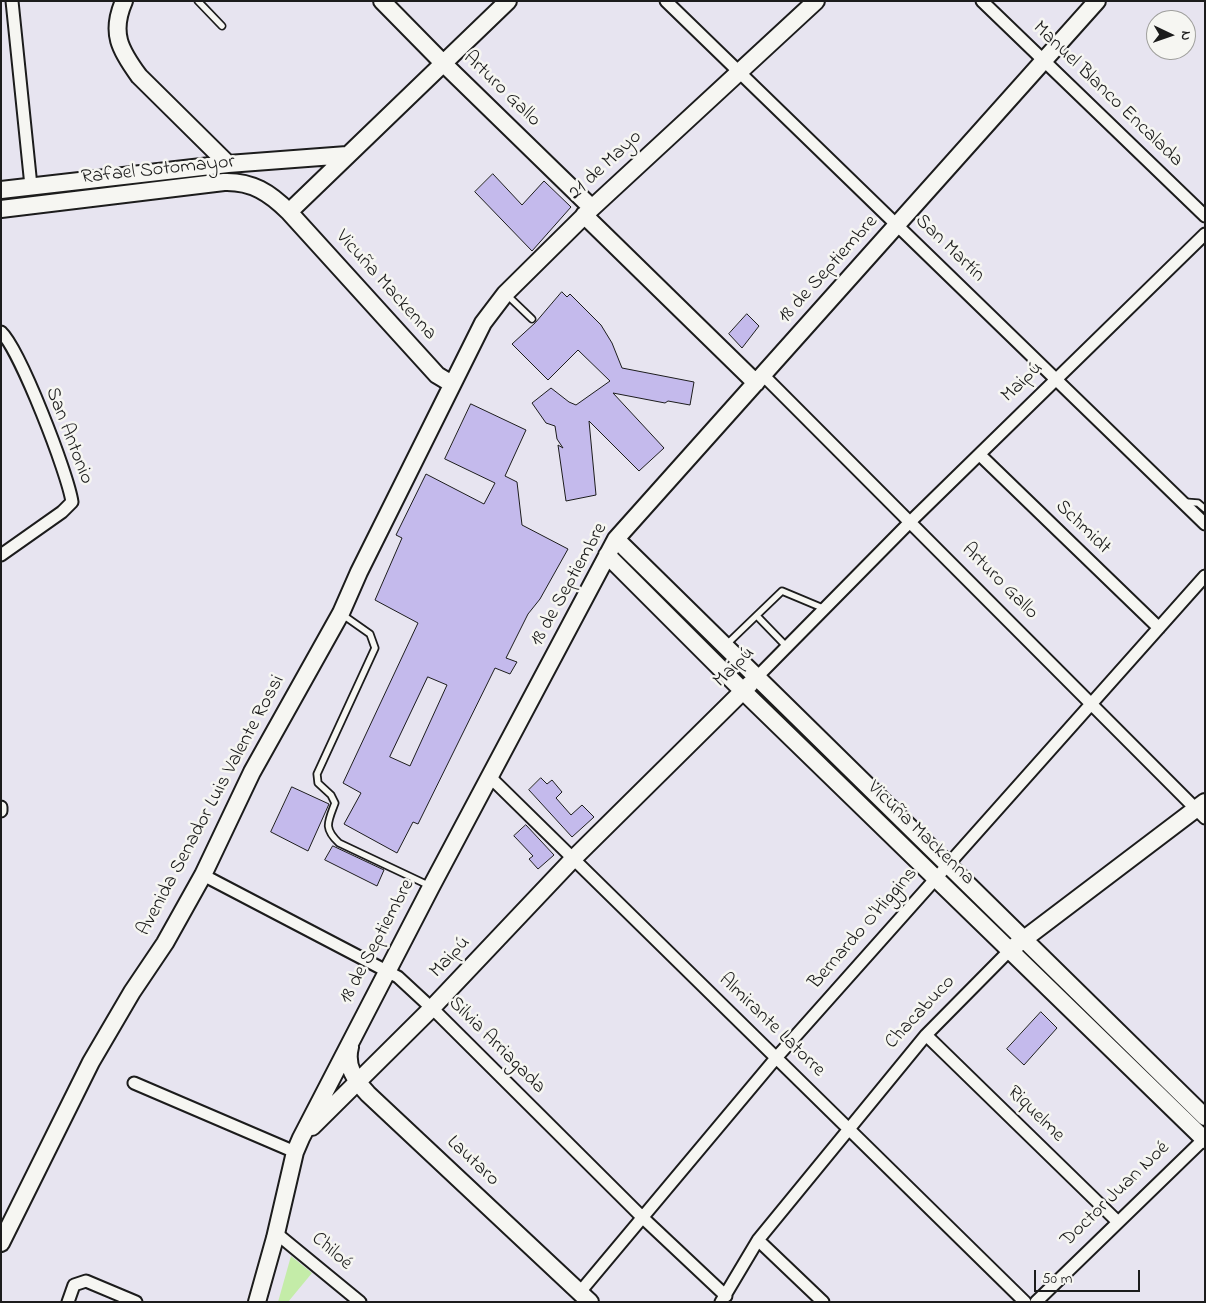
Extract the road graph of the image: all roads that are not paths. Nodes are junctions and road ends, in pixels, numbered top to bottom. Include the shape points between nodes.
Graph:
1 (12, 1) edge
2 (124, 1) edge
3 (198, 1) edge
4 (382, 1) edge
5 (508, 1) edge
6 (666, 1) edge
7 (816, 1) edge
8 (982, 1) edge
9 (1097, 1) edge
10 (222, 26) dead end
11 (1044, 61) junction
12 (443, 63) junction
13 (738, 71) junction
14 (346, 155) junction
15 (228, 164) junction
16 (213, 183) junction
17 (32, 186) junction
18 (1, 190) edge
19 (1, 209) edge
20 (588, 211) junction
21 (289, 212) junction
22 (1205, 216) edge
23 (897, 225) junction
24 (1205, 234) edge
25 (505, 294) junction
26 (532, 319) dead end
27 (1, 332) edge
28 (760, 379) junction
29 (1057, 380) junction
30 (452, 384) junction
31 (980, 455) junction
32 (1182, 502) junction
33 (1205, 509) edge
34 (910, 522) junction
35 (1205, 524) edge
36 (616, 539) junction
37 (1, 555) edge
38 (608, 555) junction
39 (1205, 576) edge
40 (825, 609) junction
41 (341, 613) junction
42 (757, 616) junction
43 (1159, 628) junction
44 (724, 647) junction
45 (787, 647) junction
46 (755, 678) junction
47 (743, 691) junction
48 (1091, 704) junction
49 (490, 777) junction
50 (1202, 810) edge
51 (573, 859) junction
52 (947, 864) junction
53 (202, 875) junction
54 (935, 878) junction
55 (431, 887) junction
56 (1024, 940) junction
57 (1010, 950) junction
58 (388, 970) junction
59 (431, 1009) junction
60 (926, 1035) junction
61 (351, 1041) junction
62 (776, 1058) junction
63 (357, 1082) junction
64 (134, 1083) dead end
65 (1205, 1118) edge
66 (849, 1129) junction
67 (1204, 1140) edge
68 (298, 1145) junction
69 (642, 1218) junction
70 (1118, 1222) junction
71 (276, 1232) junction
72 (758, 1240) junction
73 (1, 1243) edge
74 (585, 1297) edge
75 (723, 1299) edge
76 (68, 1302) edge
77 (136, 1302) edge
78 (257, 1302) edge
79 (360, 1302) edge
80 (823, 1302) edge
81 (1025, 1302) edge
82 (1036, 1302) edge

1 - 17 street
2 - 15 main road via 116,21 117,36 125,55 139,76
3 - 10 lane
4 - 12 main road, Arturo Gallo
5 - 12 main road
6 - 13 street, San Martín
7 - 13 main road, 21 de Mayo
8 - 11 street, Manuel Blanco Encalada
9 - 11 main road, 18 de Septiembre
11 - 22 street, Manuel Blanco Encalada
11 - 23 main road, 18 de Septiembre
12 - 14 main road
12 - 20 main road, Arturo Gallo
13 - 20 main road, 21 de Mayo
13 - 23 street, San Martín
14 - 15 main road, Rafael Sotomayor
14 - 21 main road
15 - 16 main road via 225,177
15 - 17 main road, Rafael Sotomayor
16 - 19 main road, Rafael Sotomayor
16 - 21 main road, Rafael Sotomayor via 235,182 256,187
17 - 18 main road, Rafael Sotomayor
20 - 25 main road, 21 de Mayo
20 - 28 main road, Arturo Gallo
21 - 30 main road, Vicuña Mackenna via 437,375
23 - 28 main road, 18 de Septiembre
23 - 29 street, San Martín
24 - 29 street, Maipú
25 - 26 lane
25 - 30 main road, 21 de Mayo via 483,323
27 - 37 street, San Antonio via 19,361 61,462 72,502
28 - 34 street, Arturo Gallo
28 - 36 main road, 18 de Septiembre
29 - 31 street, Maipú
29 - 32 street, San Martín
30 - 41 main road, Avenida Senador Luis Valente Rossi
31 - 34 street, Maipú
31 - 43 street, Schmidt
32 - 33 lane via 1198,503
32 - 35 street, San Martín
34 - 40 street, Maipú
34 - 48 street, Arturo Gallo
36 - 38 main road, 18 de Septiembre
36 - 44 main road, Vicuña Mackenna
38 - 47 main road, Vicuña Mackenna
38 - 49 main road, 18 de Septiembre
39 - 43 street, Bernardo O'Higgins
40 - 42 lane via 782,591
40 - 45 street, Maipú
41 - 53 main road, Avenida Senador Luis Valente Rossi via 252,772
41 - 55 lane via 370,634 375,648 317,774 318,783 335,803 328,824 330,834 339,843
42 - 44 lane
42 - 45 lane
43 - 48 street, Bernardo O'Higgins
44 - 46 main road, Vicuña Mackenna
45 - 46 street, Maipú
46 - 47 main road, Maipú
46 - 52 main road, Vicuña Mackenna
47 - 51 main road, Maipú
47 - 54 main road, Vicuña Mackenna
48 - 50 street, Arturo Gallo
48 - 52 street, Bernardo O'Higgins
49 - 51 street, Almirante Latorre
49 - 55 main road, 18 de Septiembre
50 - 56 main road, Chacabuco
51 - 59 main road, Maipú
51 - 62 street, Almirante Latorre
52 - 54 street, Bernardo O'Higgins
52 - 56 main road, Vicuña Mackenna
53 - 58 street, Silvia Arriagada
53 - 73 main road, Avenida Senador Luis Valente Rossi via 165,943 91,1062
54 - 57 main road, Vicuña Mackenna
54 - 62 street, Bernardo O'Higgins
55 - 58 main road, 18 de Septiembre
56 - 57 main road, Chacabuco
56 - 65 main road, Vicuña Mackenna
57 - 60 street, Chacabuco
57 - 67 main road, Vicuña Mackenna
58 - 59 street, Silvia Arriagada
58 - 61 main road, 18 de Septiembre
59 - 63 main road, Maipú
59 - 69 street, Silvia Arriagada
60 - 66 street, Chacabuco
60 - 70 street, Riquelme
61 - 63 main road, Lautaro via 349,1060
61 - 68 main road, 18 de Septiembre
62 - 66 street, Almirante Latorre
62 - 69 street, Bernardo O'Higgins
63 - 68 main road, Maipú
63 - 74 main road, Lautaro
64 - 68 street
66 - 72 street, Chacabuco
66 - 81 street, Almirante Latorre
67 - 70 street, Doctor Juan Noé
68 - 71 main road, 18 de Septiembre
69 - 74 street, Bernardo O'Higgins
69 - 75 street, Silvia Arriagada
70 - 82 street, Doctor Juan Noé
71 - 78 main road, 18 de Septiembre
71 - 79 street, Chiloé
72 - 75 street, Chacabuco
72 - 80 street
76 - 77 street via 71,1289 78,1282 86,1281

